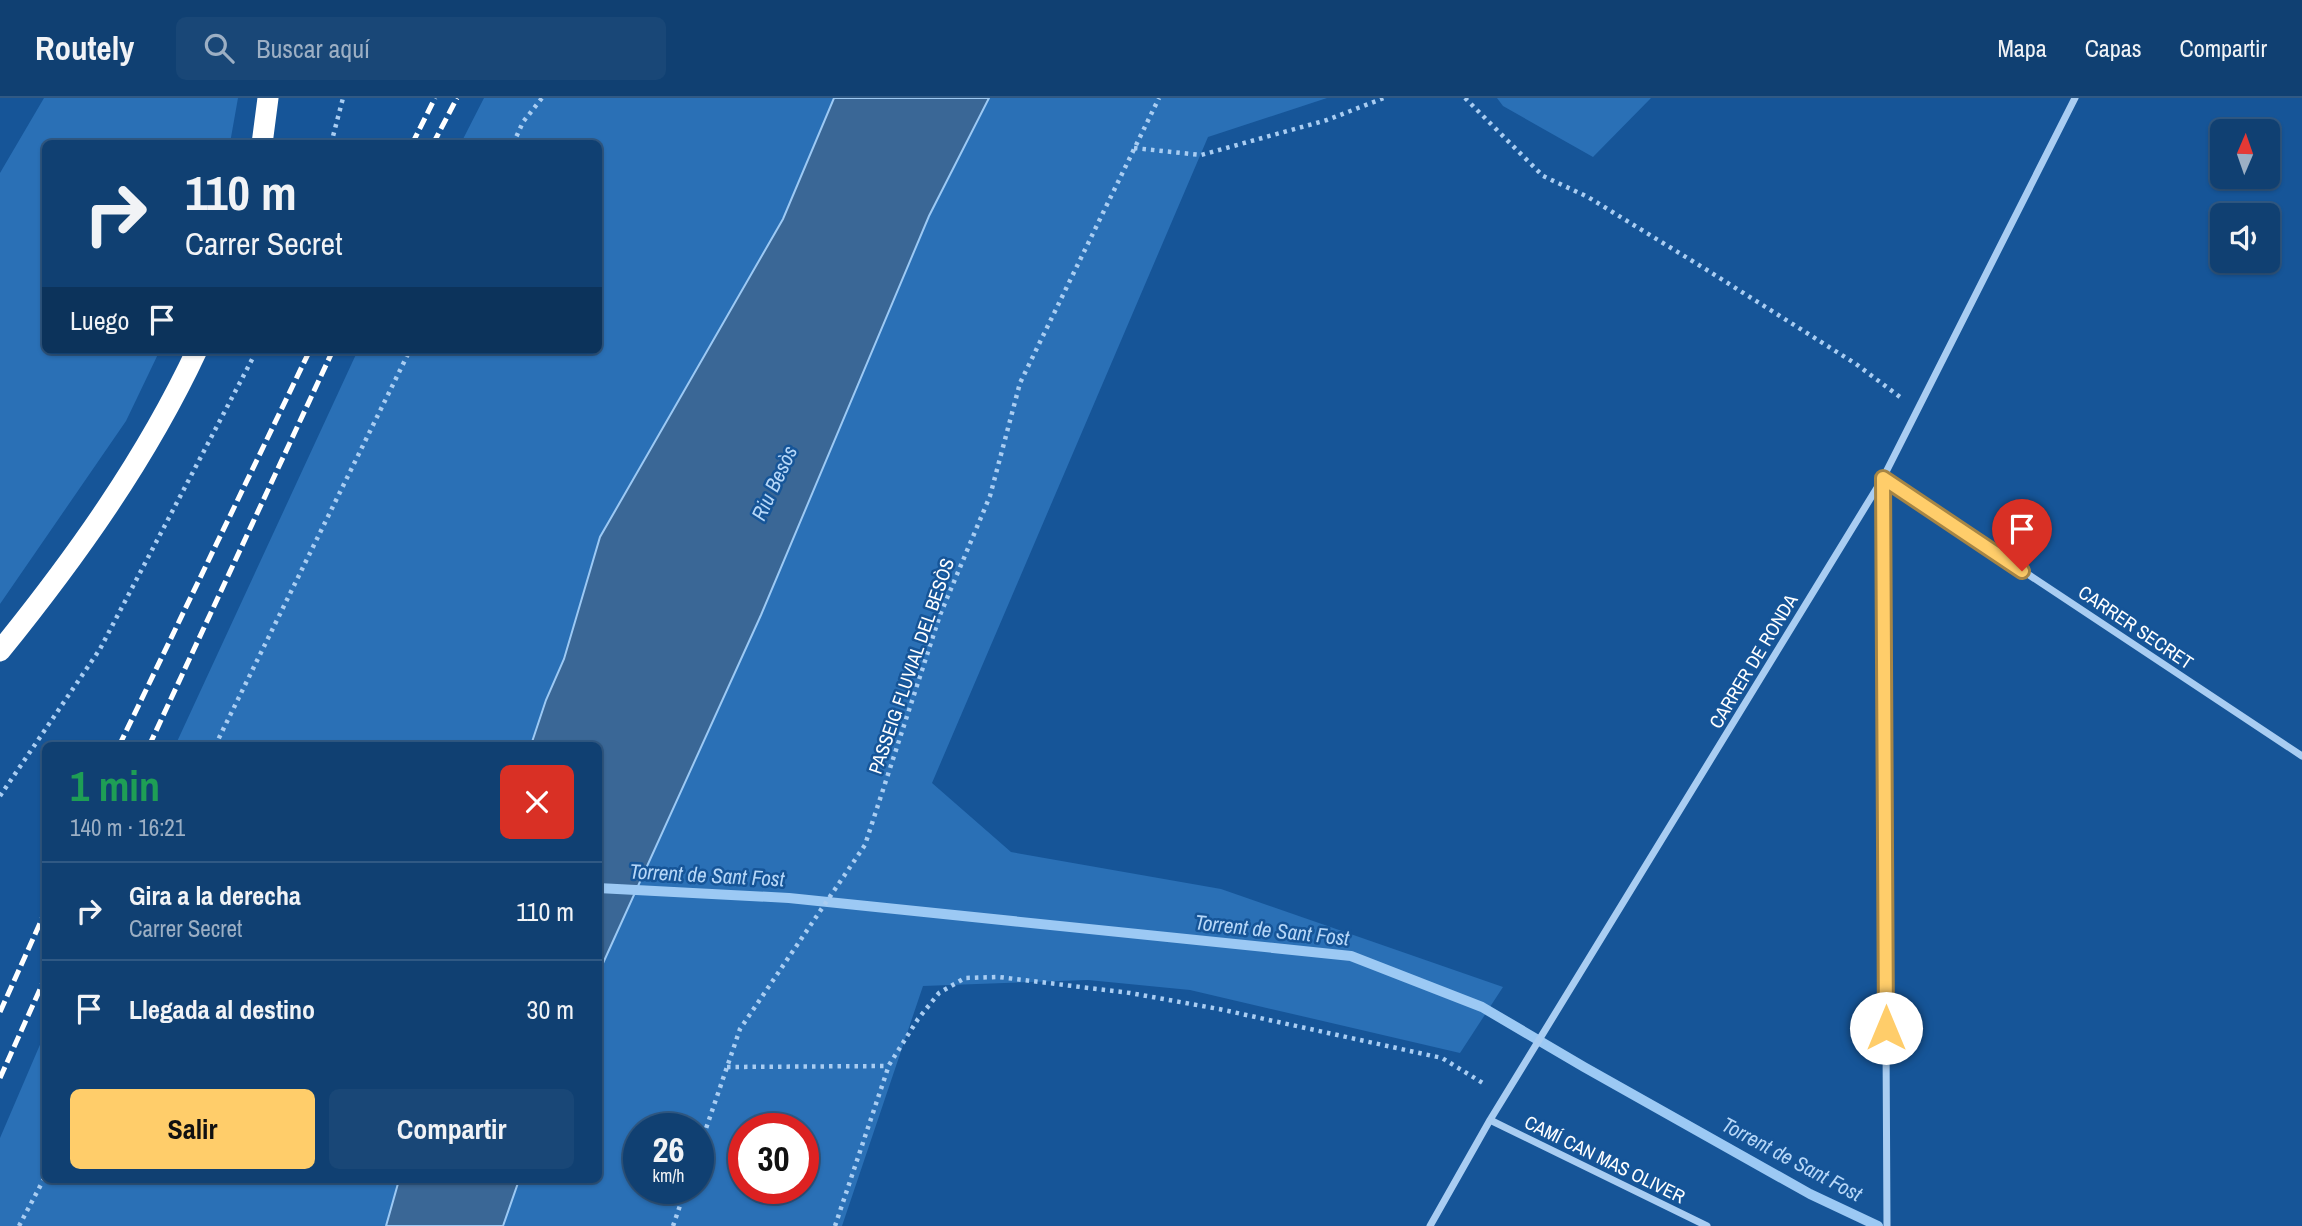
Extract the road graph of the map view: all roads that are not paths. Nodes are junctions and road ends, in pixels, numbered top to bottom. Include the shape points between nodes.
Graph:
1 (268, 98) edge
2 (2076, 98) edge
3 (263, 140) edge
4 (195, 354) edge
5 (1883, 478) junction
6 (0, 651) edge
7 (2302, 756) edge
8 (1490, 1120) junction
9 (1430, 1226) edge
10 (1707, 1226) edge
11 (1887, 1226) edge

1 - 3 highway
2 - 5 street, CARRER DE RONDA
4 - 6 highway via 137,463 87,538
5 - 7 street, CARRER SECRET
5 - 8 street, CARRER DE RONDA
5 - 11 street
8 - 9 street, CARRER DE RONDA
8 - 10 street, CAMÍ CAN MAS OLIVER

